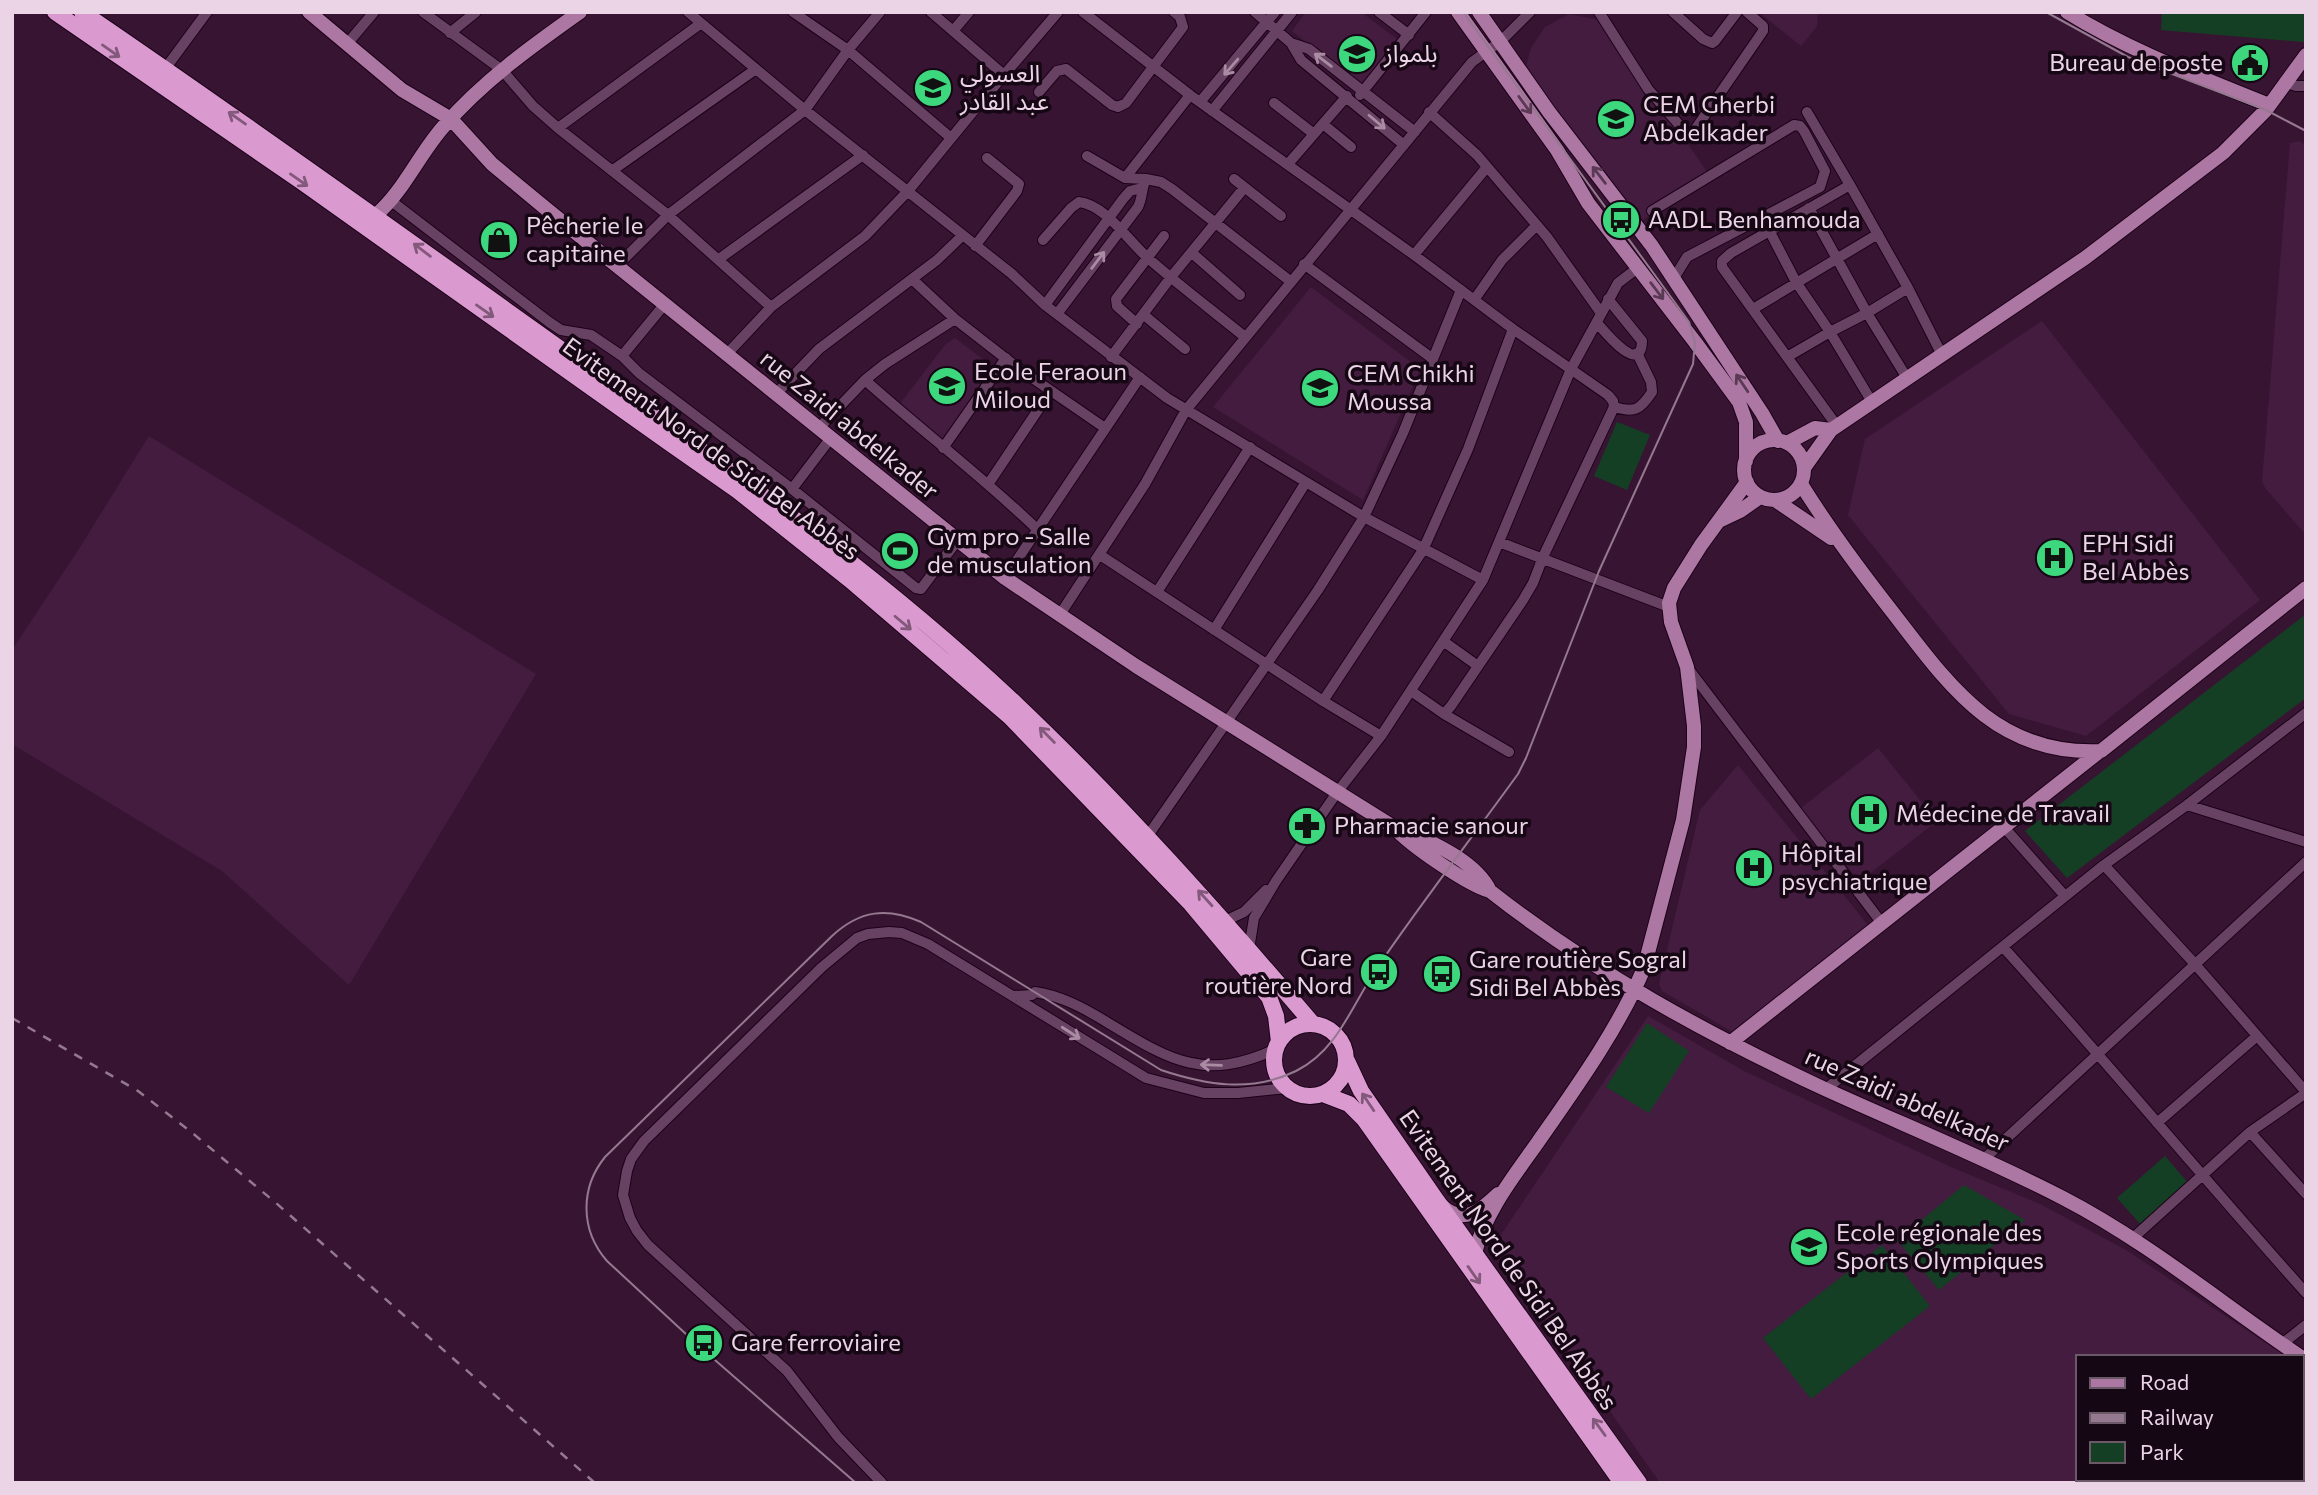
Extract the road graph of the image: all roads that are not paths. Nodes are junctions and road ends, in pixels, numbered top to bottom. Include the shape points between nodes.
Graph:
1 (55, 12) edge
2 (82, 12) edge
3 (207, 12) edge
4 (309, 12) edge
5 (374, 12) edge
6 (423, 12) edge
7 (476, 12) edge
8 (580, 12) edge
9 (688, 12) edge
10 (880, 12) edge
11 (931, 12) edge
12 (969, 12) edge
13 (1058, 12) edge
14 (1083, 12) edge
15 (1174, 12) edge
16 (1255, 12) edge
17 (1275, 12) edge
18 (1292, 12) edge
19 (1379, 12) edge
20 (1426, 12) edge
21 (1458, 12) edge
22 (1479, 12) edge
23 (1530, 12) edge
24 (1599, 12) edge
25 (1673, 12) edge
26 (1737, 12) edge
27 (1747, 12) edge
28 (2067, 12) edge
29 (799, 14) edge
30 (1268, 22) junction
31 (700, 24) junction
32 (953, 31) junction
33 (1279, 31) junction
34 (450, 33) junction
35 (1409, 35) junction
36 (1500, 41) junction
37 (1291, 43) junction
38 (347, 44) junction
39 (848, 50) junction
40 (1485, 50) junction
41 (2306, 55) edge
42 (1154, 66) junction
43 (165, 69) junction
44 (756, 69) junction
45 (502, 70) junction
46 (1004, 75) junction
47 (2284, 82) junction
48 (2306, 86) edge
49 (1364, 90) junction
50 (1039, 92) dead end
51 (1189, 95) junction
52 (1350, 99) junction
53 (1200, 102) junction
54 (1274, 103) dead end
55 (2269, 104) junction
56 (806, 110) junction
57 (1212, 111) junction
58 (1430, 111) junction
59 (1807, 112) dead end
60 (451, 119) junction
61 (1323, 124) junction
62 (558, 128) junction
63 (1415, 132) junction
64 (1314, 134) junction
65 (951, 138) junction
66 (1404, 145) junction
67 (1351, 147) dead end
68 (863, 155) junction
69 (1087, 156) dead end
70 (987, 158) dead end
71 (1288, 164) junction
72 (1488, 167) junction
73 (613, 170) junction
74 (1125, 178) junction
75 (1234, 179) dead end
76 (1144, 183) junction
77 (1850, 185) junction
78 (1244, 188) junction
79 (908, 191) junction
80 (390, 200) junction
81 (1809, 208) junction
82 (1350, 209) junction
83 (1652, 211) dead end
84 (376, 215) junction
85 (668, 215) junction
86 (1281, 216) dead end
87 (1109, 220) junction
88 (1216, 223) junction
89 (1537, 225) junction
90 (1121, 229) junction
91 (1770, 232) junction
92 (1878, 234) junction
93 (962, 236) junction
94 (1164, 236) dead end
95 (1043, 240) dead end
96 (975, 247) junction
97 (1192, 253) junction
98 (1414, 255) junction
99 (1147, 257) junction
100 (1836, 258) junction
101 (719, 259) junction
102 (1304, 264) junction
103 (617, 267) junction
104 (1639, 267) junction
105 (1171, 277) junction
106 (1674, 278) junction
107 (912, 279) junction
108 (1290, 281) junction
109 (1796, 282) junction
110 (1908, 288) junction
111 (1461, 290) junction
112 (1240, 295) dead end
113 (1608, 299) junction
114 (1474, 300) junction
115 (664, 305) junction
116 (1045, 305) junction
117 (771, 307) junction
118 (1753, 309) junction
119 (1867, 313) junction
120 (1057, 314) junction
121 (1599, 318) junction
122 (955, 319) junction
123 (1140, 319) junction
124 (1513, 329) junction
125 (1830, 332) junction
126 (1245, 337) junction
127 (1185, 349) dead end
128 (1637, 353) junction
129 (726, 355) junction
130 (1942, 355) junction
131 (622, 356) junction
132 (1111, 357) junction
133 (1787, 357) junction
134 (1006, 358) junction
135 (1433, 359) junction
136 (1571, 369) junction
137 (1140, 377) junction
138 (1907, 378) junction
139 (865, 380) junction
140 (1050, 392) junction
141 (775, 395) junction
142 (1872, 402) junction
143 (1614, 407) junction
144 (1186, 410) junction
145 (1105, 428) junction
146 (1834, 428) junction
147 (818, 429) junction
148 (830, 439) junction
149 (1782, 442) junction
150 (1250, 447) junction
151 (943, 448) junction
152 (1746, 461) junction
153 (1804, 468) junction
154 (1306, 482) junction
155 (1747, 482) junction
156 (989, 483) junction
157 (1801, 484) junction
158 (788, 485) junction
159 (1760, 497) junction
160 (770, 500) junction
161 (1776, 500) junction
162 (1364, 517) junction
163 (1720, 521) junction
164 (1038, 530) junction
165 (957, 541) junction
166 (1499, 542) junction
167 (1840, 546) junction
168 (1423, 550) junction
169 (1100, 555) junction
170 (1543, 557) junction
171 (1005, 578) junction
172 (1483, 580) junction
173 (2306, 588) edge
174 (1157, 592) junction
175 (1669, 607) junction
176 (1059, 616) junction
177 (1214, 630) junction
178 (1443, 641) junction
179 (1266, 664) junction
180 (1478, 666) junction
181 (1687, 667) junction
182 (1411, 691) junction
183 (1323, 701) junction
184 (2306, 713) edge
185 (1444, 714) junction
186 (1226, 722) junction
187 (1381, 736) junction
188 (2101, 751) junction
189 (1508, 752) dead end
190 (1338, 791) junction
191 (2187, 805) junction
192 (2003, 827) junction
193 (1147, 837) junction
194 (2306, 842) edge
195 (2306, 862) edge
196 (2104, 866) junction
197 (1276, 881) junction
198 (2065, 896) junction
199 (1225, 921) junction
200 (1881, 922) junction
201 (2003, 947) junction
202 (1249, 949) junction
203 (2194, 963) junction
204 (1634, 991) junction
205 (1052, 994) junction
206 (1014, 996) junction
207 (1042, 1014) junction
208 (1313, 1024) junction
209 (2258, 1036) junction
210 (1730, 1043) junction
211 (1278, 1045) junction
212 (2098, 1052) junction
213 (1346, 1060) junction
214 (1287, 1088) junction
215 (1826, 1089) junction
216 (2306, 1093) edge
217 (1323, 1094) junction
218 (2157, 1123) junction
219 (2250, 1132) junction
220 (1984, 1159) junction
221 (2202, 1177) junction
222 (1507, 1186) junction
223 (2306, 1194) edge
224 (1435, 1198) junction
225 (2133, 1238) junction
226 (1475, 1253) junction
227 (2306, 1293) edge
228 (2306, 1325) edge
229 (2282, 1344) junction
230 (2298, 1355) edge
231 (882, 1483) edge
232 (1622, 1483) edge
233 (1639, 1483) edge

1 -> 211 highway, Evitement Nord de Sidi Bel Abbès via 698,463 901,621 1010,717 1191,904 1269,997
2 - 43 highway, Evitement Nord de Sidi Bel Abbès
3 - 43 street
4 - 38 main road, rue Zaidi abdelkader
5 - 38 street
6 - 34 street
7 - 34 street
8 - 45 main road
9 - 31 street
10 - 39 street
11 - 32 street
12 - 32 street
13 - 46 street
14 - 42 street
15 - 42 street via 1182,27
16 - 30 street
17 - 30 street
18 - 33 street
19 - 35 street
20 - 35 street
21 - 40 main road
22 - 36 main road
23 - 36 street
24 - 27 street via 1648,89 1688,135 1763,31
25 - 26 street via 1712,43
28 - 55 main road via 2159,60
29 - 39 street
30 - 33 street
30 -> 53 street
31 - 44 street
31 - 62 street
32 - 46 street
33 - 37 street
33 - 57 street
34 - 45 street
35 - 49 street
36 - 40 street
106 -> 36 main road
49 -> 37 street via 1309,50
37 - 52 street via 1301,60
38 - 60 main road, rue Zaidi abdelkader via 402,90
39 - 56 street
39 - 65 street
40 - 58 street
40 -> 104 main road via 1557,150 1588,203
41 - 47 main road
42 - 50 street via 1121,106 1066,69 1056,71
42 - 51 street
84 -> 43 highway, Evitement Nord de Sidi Bel Abbès
44 - 56 street
44 - 73 street
45 - 60 main road
45 - 62 street
46 - 65 street
47 - 48 street
47 - 55 main road
49 - 52 street
49 - 63 street
51 - 53 street
51 - 74 street
52 - 61 street
52 -> 66 street
53 - 57 street
54 - 64 street
55 - 130 main road via 2213,162
56 - 68 street
56 - 85 street
57 - 71 street
58 - 63 street
58 - 72 street
59 - 77 street
60 - 80 main road
60 - 103 main road, rue Zaidi abdelkader via 492,164
61 - 64 street
61 - 67 street
62 - 73 street
63 - 66 street
64 - 71 street
65 - 79 street
66 - 82 street
68 - 79 street
68 - 101 street
69 - 74 street
70 - 96 street via 1019,184
71 - 82 street
72 - 89 street
72 - 98 street
73 - 85 street
74 - 76 street
75 - 78 street
76 - 87 street via 1129,191
76 - 88 street via 1161,183
76 - 90 street via 1142,200
77 - 81 street
77 - 92 street
78 - 86 street
78 - 88 street
79 - 93 street
79 - 117 street via 865,236
80 - 84 main road
80 - 131 street via 561,330 591,335
81 - 91 street
81 - 100 street
82 - 98 street
82 - 102 street
83 - 106 street via 1794,125 1804,131 1825,171 1820,187 1687,257
160 -> 84 highway, Evitement Nord de Sidi Bel Abbès
85 - 101 street
85 - 103 street
87 - 90 street
87 - 95 street via 1079,202
87 - 116 street
88 - 97 street
88 - 108 street
89 - 114 street via 1502,260
89 - 121 street
90 - 99 street
120 -> 90 street
91 - 109 street
91 - 118 street via 1722,261
92 - 100 street
92 - 110 street
93 - 96 street
93 - 107 street
94 - 99 street
96 - 116 street
97 - 105 street
97 - 112 street
98 - 111 street
99 - 105 street
99 - 123 street via 1115,302
100 - 109 street
100 - 119 street
101 - 117 street
102 - 108 street
102 - 135 street
103 - 115 main road, rue Zaidi abdelkader
104 - 113 street via 1622,278
104 -> 152 main road via 1739,402 1746,422
105 - 123 street
105 - 126 street
149 -> 106 main road
107 - 122 street
107 - 141 street via 819,349
108 - 126 street
109 - 118 street
109 - 125 street
110 - 119 street
110 - 130 street
111 - 114 street
111 - 135 street
113 - 121 street
113 - 128 street via 1642,341
114 - 124 street
115 - 129 main road, rue Zaidi abdelkader
115 - 131 street
116 - 120 street
117 - 129 street
118 - 133 street
119 - 125 street
119 - 138 street
120 - 132 street
121 - 128 street via 1624,352
121 - 136 street
122 - 134 street
122 - 139 street
123 - 127 street
123 - 132 street
124 - 136 street
124 - 168 street via 1468,449
125 - 133 street
125 - 142 street
126 - 144 street
128 - 143 street via 1652,392 1635,410
129 - 141 main road, rue Zaidi abdelkader
130 - 138 main road
131 - 158 street
132 - 137 street
133 - 146 street
134 - 140 street
134 - 151 street
135 - 162 street
136 - 143 street via 1608,395
136 - 166 street
137 - 144 street
137 - 145 street
138 - 142 main road
139 - 147 street
139 - 151 street
140 - 145 street
140 - 156 street
141 - 147 main road, rue Zaidi abdelkader
142 - 146 main road
143 - 170 street
144 - 150 street
144 - 169 street
145 - 164 street
146 - 149 main road via 1815,428
146 - 153 main road
147 - 148 main road, rue Zaidi abdelkader
148 - 158 street
148 - 165 main road, rue Zaidi abdelkader
149 - 152 main road via 1758,445
149 - 153 main road via 1799,453
150 - 154 street
150 - 174 street
151 - 156 street
152 - 155 main road
153 - 157 main road
154 - 162 street
154 - 177 street
155 - 159 main road
155 - 163 main road
156 - 164 street
157 - 161 main road via 1790,496
157 - 167 main road
158 - 160 street
158 - 165 street via 916,588 920,589
159 - 161 main road
159 - 163 main road
193 -> 160 highway, Evitement Nord de Sidi Bel Abbès via 1017,705 909,610
161 - 167 main road
162 - 168 street
162 - 179 street
163 - 175 main road via 1674,588
164 - 171 street
165 - 171 main road, rue Zaidi abdelkader
166 - 170 street
166 - 172 street
167 - 188 main road via 1935,666 1984,715 2042,745 2073,752
168 - 172 street
168 - 183 street
169 - 174 street
169 - 176 street
170 - 175 street
170 - 180 street via 1533,583
171 - 176 main road, rue Zaidi abdelkader
172 - 178 street
173 - 188 main road
174 - 177 street
175 - 181 main road
176 - 186 main road, rue Zaidi abdelkader
177 - 179 street
178 - 180 street
178 - 182 street
179 - 183 street
179 - 186 street
180 - 185 street
181 - 200 street
181 - 204 main road via 1694,726 1687,804
182 - 185 street
182 - 187 street
183 - 187 street
184 - 191 street
185 - 189 street
186 - 190 main road, rue Zaidi abdelkader
186 - 193 street
187 - 190 street
188 - 192 main road
190 - 197 street
190 - 204 main road, rue Zaidi abdelkader via 1395,828 1457,859 1480,876 1490,891
191 - 194 street
191 - 196 street
192 - 198 street
192 - 200 main road
199 -> 193 highway, Evitement Nord de Sidi Bel Abbès
195 - 203 street
196 - 198 street
196 - 203 street
197 - 199 street via 1244,912
197 - 202 street via 1254,918
198 - 201 street
199 - 202 highway, Evitement Nord de Sidi Bel Abbès
200 - 210 main road
201 - 212 street
201 - 215 street
202 - 208 highway, Evitement Nord de Sidi Bel Abbès
203 - 209 street
203 - 212 street
204 - 210 main road, rue Zaidi abdelkader
204 - 222 main road via 1568,1099
205 - 206 street
205 - 207 street
211 -> 205 street via 1250,1060 1222,1066 1185,1062
206 - 207 street
206 - 231 street via 914,937 868,934 822,967 644,1141 627,1171 626,1207 648,1245 786,1371
207 -> 214 street via 1133,1072 1162,1084 1224,1094
208 - 211 highway via 1294,1028
208 - 213 highway via 1337,1036
209 - 216 street
209 - 218 street
210 - 215 main road, rue Zaidi abdelkader
211 - 214 highway via 1275,1068
212 - 218 street
212 - 220 street
213 - 217 highway via 1342,1077
224 -> 213 highway, Evitement Nord de Sidi Bel Abbès via 1361,1091
214 - 217 highway via 1298,1094
215 - 220 main road, rue Zaidi abdelkader
216 - 219 street
217 -> 232 highway, Evitement Nord de Sidi Bel Abbès via 1349,1104 1364,1119
218 - 221 street
219 - 221 street
219 - 223 street
220 - 225 main road, rue Zaidi abdelkader
221 - 225 street
221 - 227 street
222 - 224 main road via 1471,1214 1452,1213
222 - 226 main road
224 - 226 highway, Evitement Nord de Sidi Bel Abbès
225 - 229 main road, rue Zaidi abdelkader
233 -> 226 highway, Evitement Nord de Sidi Bel Abbès
228 - 229 street
229 - 230 main road, rue Zaidi abdelkader

